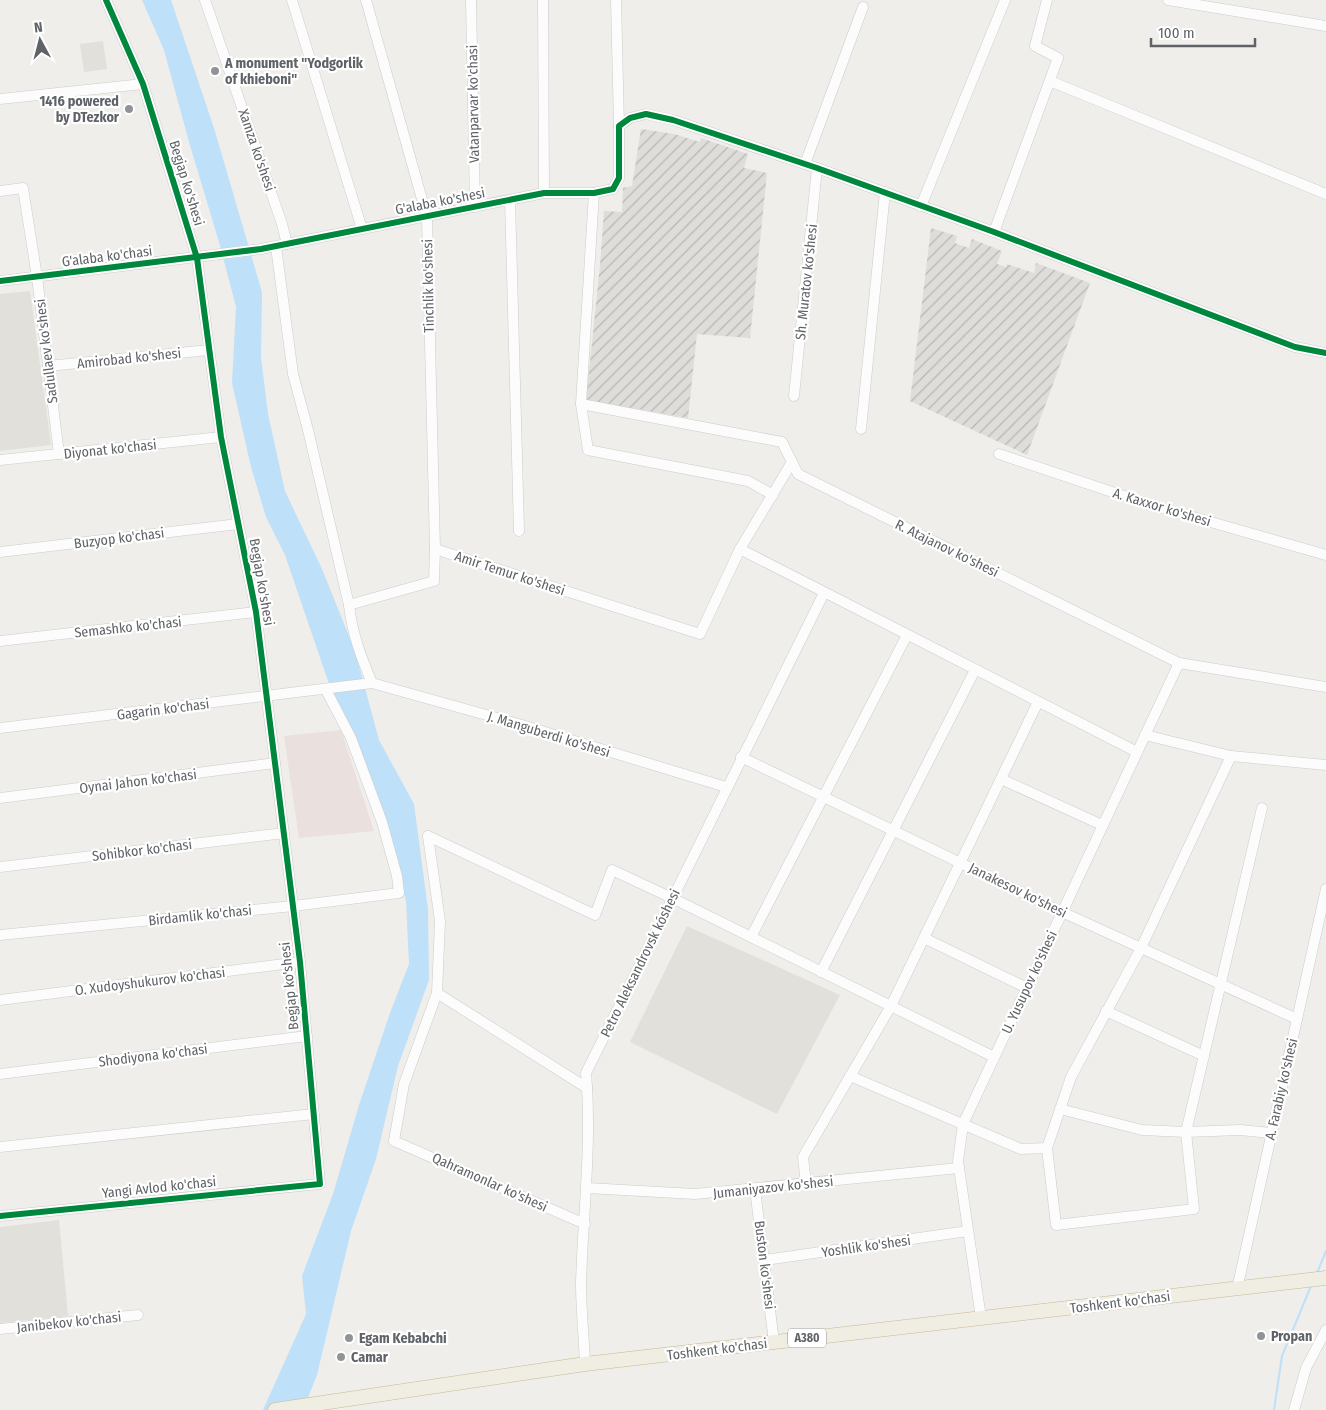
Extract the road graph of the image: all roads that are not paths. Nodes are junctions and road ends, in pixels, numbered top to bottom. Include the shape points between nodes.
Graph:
1 (106, 0) edge
2 (205, 0) edge
3 (292, 0) edge
4 (366, 0) edge
5 (471, 0) edge
6 (544, 0) edge
7 (616, 0) edge
8 (1005, 0) edge
9 (1047, 0) edge
10 (1168, 0) edge
11 (863, 7) dead end
12 (1326, 26) edge
13 (1050, 81) junction
14 (143, 84) junction
15 (0, 99) edge
16 (619, 126) junction
17 (805, 164) junction
18 (817, 168) junction
19 (0, 191) edge
20 (885, 192) junction
21 (594, 193) junction
22 (544, 194) junction
23 (1326, 194) edge
24 (510, 200) junction
25 (921, 206) junction
26 (475, 207) junction
27 (427, 217) junction
28 (362, 229) junction
29 (994, 232) junction
30 (287, 244) junction
31 (276, 246) junction
32 (216, 256) joint
33 (197, 258) junction
34 (37, 277) junction
35 (0, 281) edge
36 (209, 350) junction
37 (1326, 353) edge
38 (48, 366) junction
39 (794, 396) dead end
40 (581, 404) junction
41 (861, 429) dead end
42 (221, 437) junction
43 (59, 454) junction
44 (999, 454) dead end
45 (0, 460) edge
46 (792, 462) junction
47 (772, 495) junction
48 (238, 524) junction
49 (519, 531) dead end
50 (435, 550) junction
51 (740, 550) junction
52 (0, 552) edge
53 (1326, 555) edge
54 (824, 593) junction
55 (349, 605) junction
56 (256, 612) junction
57 (907, 635) junction
58 (0, 641) edge
59 (1178, 663) junction
60 (975, 670) junction
61 (368, 684) junction
62 (1326, 687) edge
63 (329, 690) junction
64 (267, 697) junction
65 (1038, 702) junction
66 (0, 728) edge
67 (1145, 735) junction
68 (1137, 752) junction
69 (1231, 756) junction
70 (742, 757) junction
71 (275, 763) junction
72 (1326, 765) edge
73 (1001, 779) junction
74 (726, 787) junction
75 (824, 796) junction
76 (0, 798) edge
77 (1262, 808) dead end
78 (1102, 826) junction
79 (894, 830) junction
80 (284, 833) junction
81 (961, 863) junction
82 (0, 867) edge
83 (1326, 889) edge
84 (672, 898) junction
85 (293, 906) junction
86 (1062, 912) junction
87 (0, 935) edge
88 (751, 937) junction
89 (924, 938) junction
90 (1141, 948) junction
91 (300, 962) junction
92 (821, 972) junction
93 (1221, 985) junction
94 (1026, 988) junction
95 (437, 993) junction
96 (0, 1000) edge
97 (890, 1006) junction
98 (1106, 1011) junction
99 (1296, 1019) junction
100 (307, 1036) junction
101 (1204, 1056) junction
102 (994, 1057) junction
103 (0, 1074) edge
104 (850, 1076) junction
105 (587, 1088) junction
106 (1060, 1109) junction
107 (314, 1114) junction
108 (963, 1124) junction
109 (1186, 1132) junction
110 (1271, 1133) junction
111 (0, 1147) edge
112 (1047, 1148) junction
113 (959, 1168) junction
114 (320, 1184) joint
115 (806, 1184) junction
116 (587, 1188) junction
117 (755, 1189) junction
118 (0, 1216) edge
119 (585, 1224) junction
120 (968, 1231) junction
121 (764, 1260) junction
122 (1326, 1278) edge
123 (1237, 1289) junction
124 (138, 1315) dead end
125 (981, 1318) junction
126 (0, 1329) edge
127 (1326, 1330) edge
128 (774, 1342) junction
129 (585, 1364) junction
130 (345, 1405) edge
131 (275, 1410) edge
132 (1294, 1410) edge

1 - 14 street, Begjap ko'shesi
2 - 30 street, Xamza ko'shesi
3 - 28 street
4 - 27 street, Tinchlik ko'shesi
5 - 26 street, Vatanparvar ko'chasi
6 - 22 street
7 - 16 street
8 - 25 street
9 - 13 street via 1034,46 1058,58
10 - 12 street
11 - 17 street
13 - 23 street
13 - 29 street
14 - 15 street
14 - 33 street, Begjap ko'shesi
16 - 17 street via 630,118 646,114
16 - 21 street, G'alaba ko'shesi via 619,178 613,189
17 - 18 street
18 - 20 street
18 - 39 street, Sh. Muratov ko'shesi
19 - 34 street, Sadullaev ko'shesi via 23,188
20 - 25 street
20 - 41 street
21 - 22 street, G'alaba ko'shesi
21 - 40 street
22 - 24 street, G'alaba ko'shesi
24 - 26 street, G'alaba ko'shesi
24 - 49 street
25 - 29 street
26 - 27 street, G'alaba ko'shesi
27 - 28 street, G'alaba ko'shesi
27 - 50 street, Tinchlik ko'shesi
28 - 30 street, G'alaba ko'shesi
29 - 37 street via 1295,347
30 - 31 street, G'alaba ko'shesi
31 - 32 street, G'alaba ko'shesi
31 - 55 street via 293,374
32 - 33 street, G'alaba ko'chasi
33 - 34 street, G'alaba ko'chasi
33 - 36 street, Begjap ko'shesi
34 - 35 street, G'alaba ko'chasi
34 - 38 street, Sadullaev ko'shesi
36 - 38 street, Amirobad ko'shesi
36 - 42 street, Begjap ko'shesi
38 - 43 street, Sadullaev ko'shesi
40 - 46 street, R. Atajanov ko'shesi via 782,442
40 - 47 street via 588,450 748,481
42 - 43 street, Diyonat ko'chasi
42 - 48 street, Begjap ko'shesi
43 - 45 street, Diyonat ko'chasi
44 - 53 street, A. Kaxxor ko'shesi via 1151,504
46 - 47 street
46 - 59 street, R. Atajanov ko'shesi via 798,474
47 - 51 street
48 - 52 street, Buzyop ko'chasi
48 - 56 street, Begjap ko'shesi
50 - 51 street, Amir Temur ko'shesi via 700,634
50 - 55 street, Amir Temur ko'shesi via 434,581
51 - 54 street
54 - 57 street
54 - 70 street, Petro Aleksandrovsk kóshesi
55 - 61 street via 352,630
56 - 58 street, Semashko ko'chasi
56 - 64 street, Begjap ko'shesi
57 - 60 street
57 - 75 street
59 - 62 street, R. Atajanov ko'shesi
59 - 67 street, U. Yusupov ko'shesi
60 - 65 street
60 - 79 street
61 - 63 street, Gagarin ko'chasi
61 - 74 street, J. Manguberdi ko'shesi
63 - 64 street, Gagarin ko'chasi
63 - 85 street, Birdamlik ko'chasi via 351,738 382,822 399,893
64 - 66 street, Gagarin ko'chasi
64 - 71 street, Begjap ko'shesi
65 - 68 street
65 - 73 street
67 - 68 street, U. Yusupov ko'shesi
67 - 69 street
68 - 78 street, U. Yusupov ko'shesi
69 - 72 street
69 - 90 street
70 - 74 street, Petro Aleksandrovsk kóshesi
70 - 75 street, Janakesov ko'shesi
71 - 76 street, Oynai Jahon ko'chasi
71 - 80 street, Begjap ko'shesi
73 - 78 street
73 - 81 street
74 - 84 street, Petro Aleksandrovsk kóshesi
75 - 79 street, Janakesov ko'shesi
75 - 88 street
77 - 93 street
78 - 86 street, U. Yusupov ko'shesi
79 - 81 street, Janakesov ko'shesi
79 - 92 street
80 - 82 street, Sohibkor ko'chasi
80 - 85 street, Begjap ko'shesi
81 - 86 street, Janakesov ko'shesi
81 - 89 street
83 - 99 street, A. Farabiy ko'shesi
84 - 88 street
84 - 95 street via 612,870 594,915 428,836 440,921
84 - 105 street, Petro Aleksandrovsk kóshesi via 586,1073
85 - 87 street, Birdamlik ko'chasi
85 - 91 street, Begjap ko'shesi
86 - 90 street, Janakesov ko'shesi
86 - 94 street, U. Yusupov ko'shesi
88 - 92 street
89 - 94 street
89 - 97 street
90 - 93 street, Janakesov ko'shesi
90 - 98 street
91 - 96 street, O. Xudoyshukurov ko'chasi
91 - 100 street, Begjap ko'shesi
92 - 97 street
93 - 99 street, Janakesov ko'shesi
93 - 101 street
94 - 102 street, U. Yusupov ko'shesi
95 - 105 street
95 - 119 street, Qahramonlar ko'shesi via 404,1084 394,1140
97 - 102 street
97 - 104 street
98 - 101 street
98 - 106 street via 1071,1077
99 - 110 street, A. Farabiy ko'shesi
100 - 103 street, Shodiyona ko'chasi
100 - 107 street, Begjap ko'shesi
101 - 109 street
102 - 108 street, U. Yusupov ko'shesi
104 - 108 street
104 - 115 street via 803,1157
105 - 116 street, Petro Aleksandrovsk kóshesi
106 - 109 street via 1142,1130
106 - 112 street
107 - 111 street
107 - 114 street, Begjap ko'shesi
108 - 112 street via 1021,1149
108 - 113 street, U. Yusupov ko'shesi
109 - 110 street via 1240,1130
109 - 112 street via 1194,1209 1056,1225
110 - 123 street, A. Farabiy ko'shesi
113 - 115 street, Jumaniyazov ko'shesi
113 - 120 street, U. Yusupov ko'shesi
114 - 118 street, Yangi Avlod ko'chasi
115 - 117 street, Jumaniyazov ko'shesi
116 - 117 street, Jumaniyazov ko'shesi via 695,1194
116 - 119 street, Petro Aleksandrovsk kóshesi
117 - 121 street, Buston ko'shesi
119 - 129 street, Petro Aleksandrovsk kóshesi via 581,1284
120 - 121 street, Yoshlik ko'shesi
120 - 125 street, U. Yusupov ko'shesi
121 - 128 street, Buston ko'shesi
122 - 123 highway, Toshkent ko'chasi / A380
123 - 125 highway, Toshkent ko'chasi / A380
124 - 126 street, Janibekov ko'chasi
125 - 128 highway, Toshkent ko'chasi / A380
127 - 132 street via 1306,1368
128 - 129 highway, Toshkent ko'chasi / A380
129 - 130 highway, Toshkent ko'chasi / A380
130 - 131 highway, Toshkent ko'chasi / A380 via 321,1403

